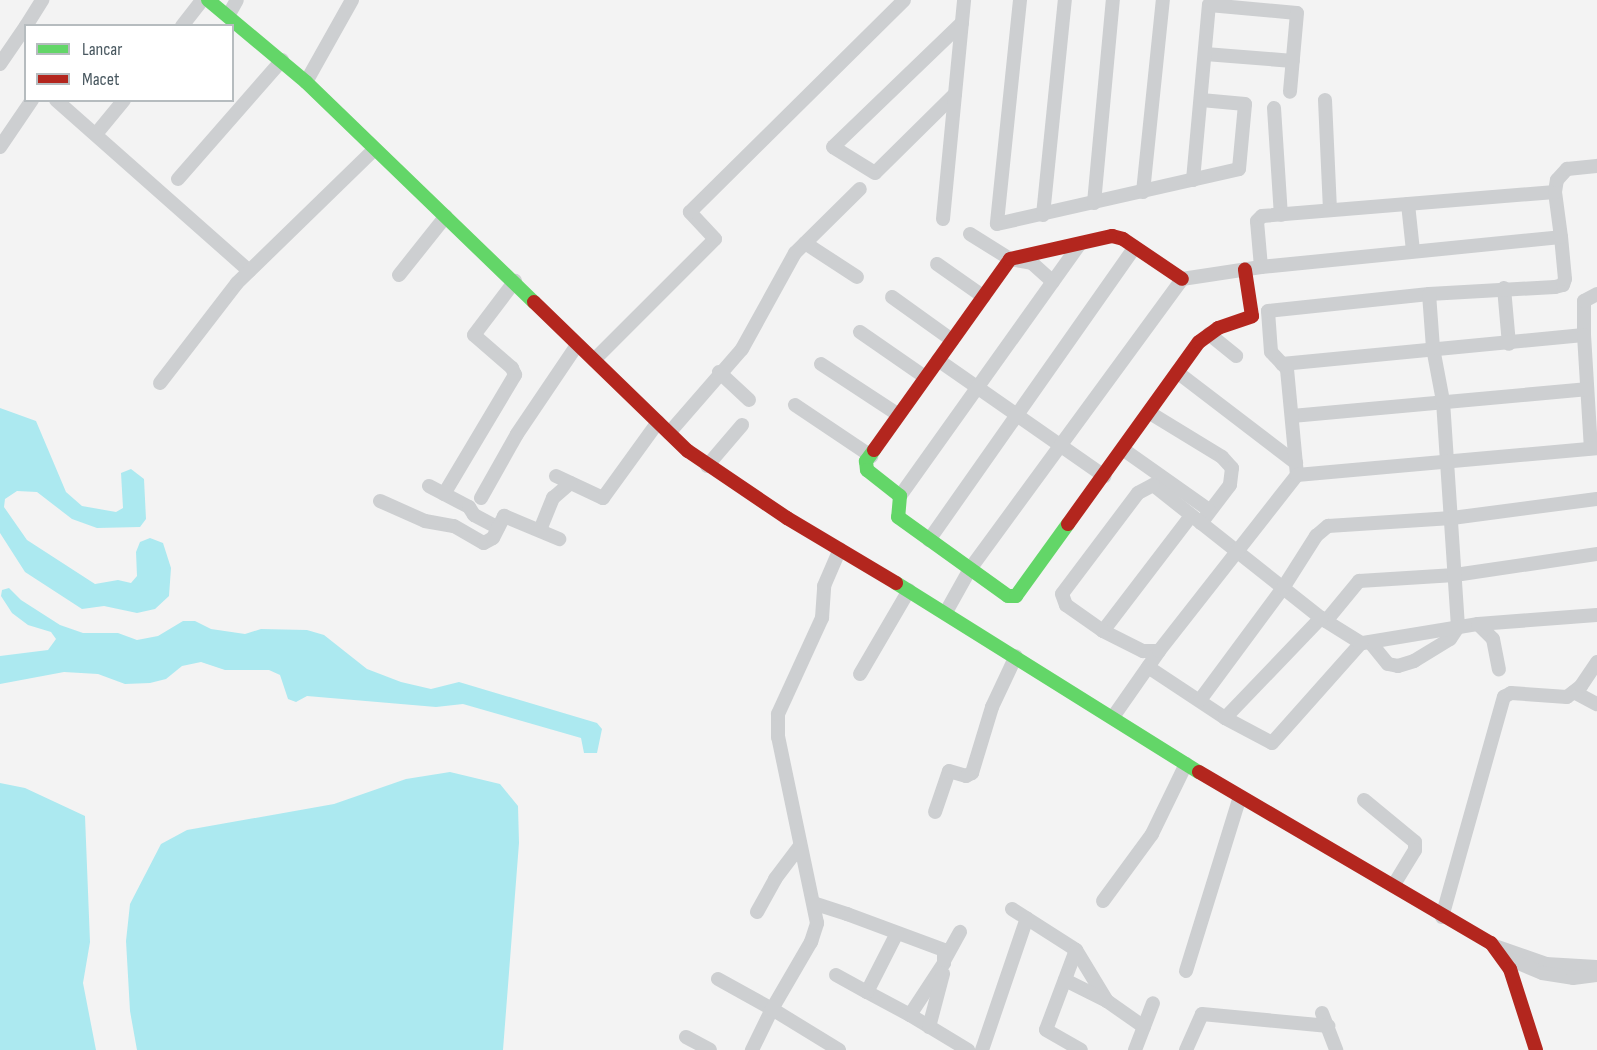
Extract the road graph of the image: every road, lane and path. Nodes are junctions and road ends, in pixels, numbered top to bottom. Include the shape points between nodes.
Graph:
1 (42, 0) edge
2 (202, 0) edge
3 (208, 0) edge
4 (237, 0) edge
5 (352, 0) edge
6 (904, 0) edge
7 (964, 0) edge
8 (1020, 0) edge
9 (1065, 0) edge
10 (1113, 0) edge
11 (1162, 0) edge
12 (228, 16) junction
13 (962, 22) junction
14 (27, 24) edge
15 (184, 24) edge
16 (24, 29) edge
17 (1205, 54) junction
18 (282, 60) junction
19 (1293, 62) junction
20 (0, 64) edge
21 (306, 82) junction
22 (1290, 92) dead end
23 (955, 94) junction
24 (1201, 100) junction
25 (1325, 100) dead end
26 (31, 102) edge
27 (58, 102) edge
28 (122, 102) edge
29 (1274, 108) dead end
30 (96, 134) junction
31 (0, 147) edge
32 (374, 150) junction
33 (1597, 166) edge
34 (178, 179) dead end
35 (1193, 180) junction
36 (860, 189) dead end
37 (1143, 192) junction
38 (1555, 192) junction
39 (1094, 203) junction
40 (1408, 204) junction
41 (1330, 210) junction
42 (1281, 214) junction
43 (1043, 215) junction
44 (446, 216) junction
45 (943, 219) dead end
46 (970, 234) dead end
47 (1561, 237) junction
48 (805, 243) junction
49 (1080, 244) junction
50 (1135, 248) junction
51 (1413, 251) junction
52 (1010, 259) junction
53 (937, 264) dead end
54 (1261, 267) junction
55 (1245, 270) junction
56 (249, 271) junction
57 (399, 275) dead end
58 (857, 277) dead end
59 (1182, 279) junction
60 (515, 281) junction
61 (1053, 282) junction
62 (1504, 288) junction
63 (1429, 294) junction
64 (1597, 294) edge
65 (892, 297) dead end
66 (984, 297) junction
67 (860, 332) dead end
68 (1209, 334) junction
69 (1584, 335) junction
70 (952, 340) junction
71 (1509, 344) junction
72 (577, 345) junction
73 (1433, 348) junction
74 (1236, 356) dead end
75 (594, 360) junction
76 (938, 360) junction
77 (821, 364) dead end
78 (1282, 364) junction
79 (719, 372) junction
80 (1177, 372) junction
81 (925, 377) junction
82 (160, 383) dead end
83 (977, 390) junction
84 (1590, 395) edge
85 (749, 400) dead end
86 (1443, 400) junction
87 (795, 405) dead end
88 (1150, 413) junction
89 (897, 414) junction
90 (1017, 416) junction
91 (1292, 416) junction
92 (658, 422) junction
93 (742, 425) dead end
94 (669, 433) junction
95 (1061, 446) junction
96 (1594, 448) edge
97 (1124, 450) junction
98 (871, 456) junction
99 (1448, 459) junction
100 (707, 466) junction
101 (1297, 469) junction
102 (556, 476) dead end
103 (1104, 476) junction
104 (570, 483) junction
105 (429, 486) dead end
106 (444, 494) junction
107 (900, 495) junction
108 (481, 498) dead end
109 (1597, 499) edge
110 (380, 501) dead end
111 (1201, 516) junction
112 (1452, 518) junction
113 (498, 528) junction
114 (540, 530) junction
115 (559, 539) dead end
116 (929, 540) junction
117 (840, 549) junction
118 (1237, 552) junction
119 (1597, 554) edge
120 (970, 569) junction
121 (1455, 575) junction
122 (1283, 588) junction
123 (909, 591) junction
124 (946, 612) junction
125 (1597, 615) edge
126 (1324, 619) junction
127 (1478, 624) junction
128 (1458, 627) junction
129 (1103, 631) junction
130 (1365, 642) junction
131 (1159, 651) junction
132 (1016, 656) junction
133 (1597, 662) edge
134 (1148, 667) junction
135 (1499, 669) dead end
136 (860, 674) dead end
137 (1574, 692) junction
138 (1200, 700) junction
139 (1597, 704) edge
140 (1113, 717) junction
141 (1225, 718) junction
142 (1186, 764) junction
143 (1240, 797) junction
144 (1364, 800) dead end
145 (935, 812) dead end
146 (800, 846) junction
147 (1393, 886) junction
148 (1103, 901) dead end
149 (816, 904) junction
150 (1012, 909) dead end
151 (757, 912) dead end
152 (1442, 917) junction
153 (1027, 918) junction
154 (960, 932) dead end
155 (897, 933) junction
156 (1076, 950) junction
157 (1500, 952) junction
158 (945, 961) junction
159 (1597, 967) edge
160 (1186, 970) dead end
161 (1561, 971) junction
162 (836, 975) dead end
163 (1597, 975) edge
164 (718, 980) dead end
165 (1065, 980) junction
166 (867, 992) junction
167 (1107, 1000) junction
168 (1153, 1003) dead end
169 (772, 1009) junction
170 (1322, 1013) dead end
171 (910, 1016) junction
172 (1328, 1026) junction
173 (929, 1027) junction
174 (1144, 1027) junction
175 (686, 1037) dead end
176 (710, 1050) edge
177 (752, 1050) edge
178 (839, 1050) edge
179 (968, 1050) edge
180 (982, 1050) edge
181 (1081, 1050) edge
182 (1135, 1050) edge
183 (1186, 1050) edge
184 (1336, 1050) edge
185 (1536, 1050) edge

1 - 14 street
2 - 15 street
3 - 12 street
4 - 12 street
5 - 21 street
6 - 75 street via 690,212 716,239
7 - 13 street
8 - 43 street via 996,222 1003,225
9 - 43 street
10 - 39 street
11 - 37 street
12 - 18 street
13 - 23 street
13 - 23 street via 833,147 875,173
16 - 20 street
17 - 19 street
17 - 19 street via 1209,5 1297,13
17 - 24 street
18 - 21 street
18 - 34 street
19 - 22 street
21 - 32 street
23 - 45 street
24 - 35 street
24 - 35 street via 1245,104 1239,169
25 - 41 street
26 - 31 street
27 - 30 street
28 - 30 street
29 - 42 street
30 - 56 street
32 - 44 street
32 - 56 street
33 - 38 street via 1561,173
35 - 37 street
36 - 48 street
37 - 39 street
38 - 40 street
38 - 47 street
39 - 43 street
40 - 41 street
40 - 51 street
41 - 42 street
42 - 54 street via 1262,216 1257,221
44 - 57 street
44 - 60 street
46 - 52 street
47 - 51 street
47 - 62 street via 1563,285
48 - 58 street
48 - 79 street via 783,274 755,330
49 - 50 street via 1112,236
49 - 52 street
49 - 61 street
50 - 59 street
50 - 90 street
51 - 54 street
52 - 61 street via 1027,260
52 - 66 street
53 - 66 street
54 - 55 street
55 - 59 street
55 - 68 street via 1252,316
56 - 82 street
59 - 95 street
60 - 72 street
60 - 106 street via 474,335 515,375
61 - 83 street
62 - 63 street
62 - 71 street
63 - 73 street
63 - 78 street via 1271,309 1266,313 1271,352
64 - 69 street via 1584,301
65 - 70 street
66 - 70 street
67 - 81 street
68 - 74 street
68 - 80 street
69 - 71 street
69 - 84 street
70 - 76 street
71 - 73 street
72 - 75 street
72 - 108 street via 517,434
73 - 78 street
73 - 86 street
75 - 92 street
76 - 81 street
76 - 83 street
77 - 89 street
78 - 91 street via 1287,369
79 - 85 street
79 - 94 street
80 - 88 street
80 - 101 street
81 - 89 street
83 - 90 street
83 - 107 street
84 - 86 street
84 - 96 street
86 - 91 street
86 - 99 street
87 - 98 street
88 - 97 street
88 - 111 street via 1233,468 1230,485
89 - 98 street
90 - 95 street
90 - 116 street
91 - 101 street
92 - 94 street
92 - 104 street via 603,498
93 - 100 street
94 - 100 street
95 - 103 street
95 - 120 street
96 - 99 street
97 - 103 street
97 - 111 street
98 - 107 street via 867,470
99 - 101 street
99 - 112 street
100 - 117 street
101 - 118 street
102 - 104 street
103 - 120 street via 1016,596 1008,596
104 - 114 street via 554,498
105 - 106 street
106 - 113 street
107 - 116 street via 898,517
109 - 112 street
110 - 113 street via 425,521 454,526 484,543
111 - 118 street
111 - 129 street
111 - 129 street via 1153,485 1132,502 1062,594 1066,605
112 - 121 street
112 - 122 street via 1328,526 1316,536
113 - 114 street via 508,516
114 - 115 street
116 - 120 street
117 - 123 street
117 - 146 street via 822,592 822,618 778,714 778,737
118 - 122 street
118 - 131 street
119 - 121 street
120 - 124 street
121 - 126 street via 1359,581
121 - 128 street
122 - 126 street
122 - 138 street
123 - 124 street
123 - 136 street
124 - 132 street
125 - 127 street
126 - 130 street
126 - 141 street
127 - 128 street
127 - 135 street via 1493,639
128 - 130 street
128 - 130 street via 1450,639 1398,666 1388,664
129 - 131 street via 1143,651
130 - 141 street via 1275,742 1268,742
131 - 134 street
132 - 140 street
132 - 145 street via 992,707 972,773 966,776 949,771
133 - 137 street
134 - 138 street
134 - 140 street
137 - 139 street
137 - 152 street via 1563,698 1511,693 1504,697
138 - 141 street
140 - 142 street
142 - 143 street
142 - 148 street via 1152,834
143 - 147 street
143 - 160 street
144 - 147 street via 1415,842 1415,850
146 - 149 street
146 - 151 street
147 - 152 street
149 - 155 street
149 - 169 street via 818,922 811,942
150 - 153 street
152 - 157 street
153 - 156 street
153 - 180 street
154 - 158 street
155 - 158 street via 941,948
155 - 166 street
156 - 165 street
156 - 167 street
157 - 161 street via 1519,966
157 - 185 street
158 - 171 street
158 - 173 street
159 - 161 street
161 - 163 street
162 - 166 street
164 - 169 street
165 - 167 street
165 - 181 street via 1046,1030
166 - 171 street
167 - 174 street
168 - 174 street
169 - 177 street
169 - 178 street
170 - 172 street
171 - 173 street
172 - 183 street via 1202,1014
172 - 184 street
173 - 179 street
174 - 182 street
175 - 176 street

